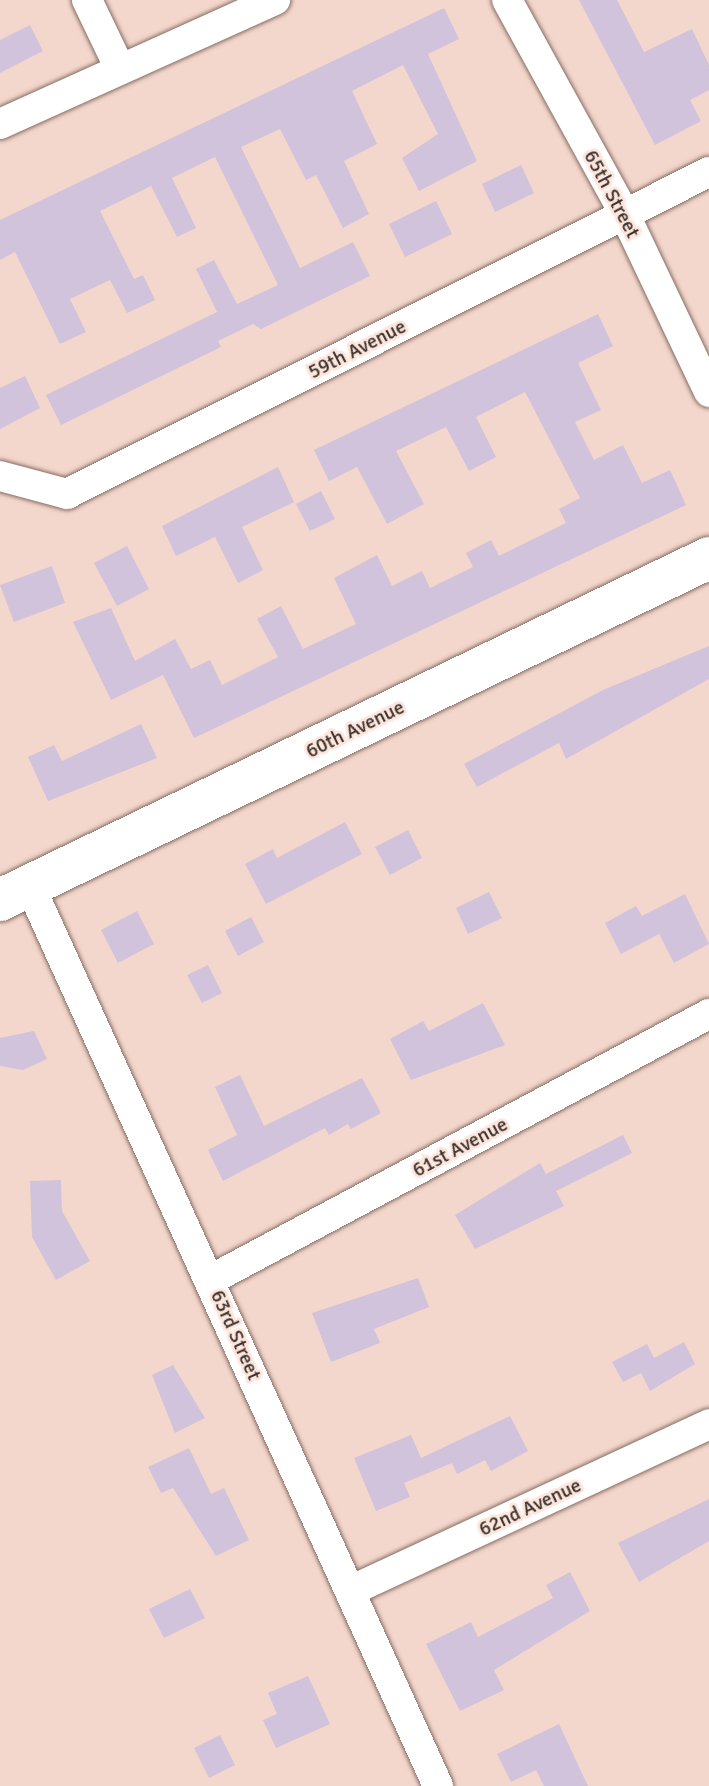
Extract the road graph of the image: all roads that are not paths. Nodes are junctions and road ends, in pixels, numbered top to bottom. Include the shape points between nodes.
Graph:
1 (87, 0) edge
2 (275, 0) edge
3 (507, 0) edge
4 (120, 69) junction
5 (0, 124) edge
6 (709, 172) edge
7 (625, 215) junction
8 (709, 392) edge
9 (0, 476) edge
10 (709, 558) edge
11 (15, 893) edge
12 (709, 1014) edge
13 (212, 1279) junction
14 (709, 1424) edge
15 (350, 1591) junction
16 (438, 1786) edge

1 - 4 street
2 - 4 street
3 - 7 street, 65th Street
4 - 5 street
6 - 7 street, 59th Avenue
7 - 8 street, 65th Street
7 - 9 street, 59th Avenue via 67,494
10 - 11 street, 60th Avenue
11 - 13 street, 63rd Street
12 - 13 street, 61st Avenue
13 - 15 street, 63rd Street
14 - 15 street, 62nd Avenue
15 - 16 street, 63rd Street

